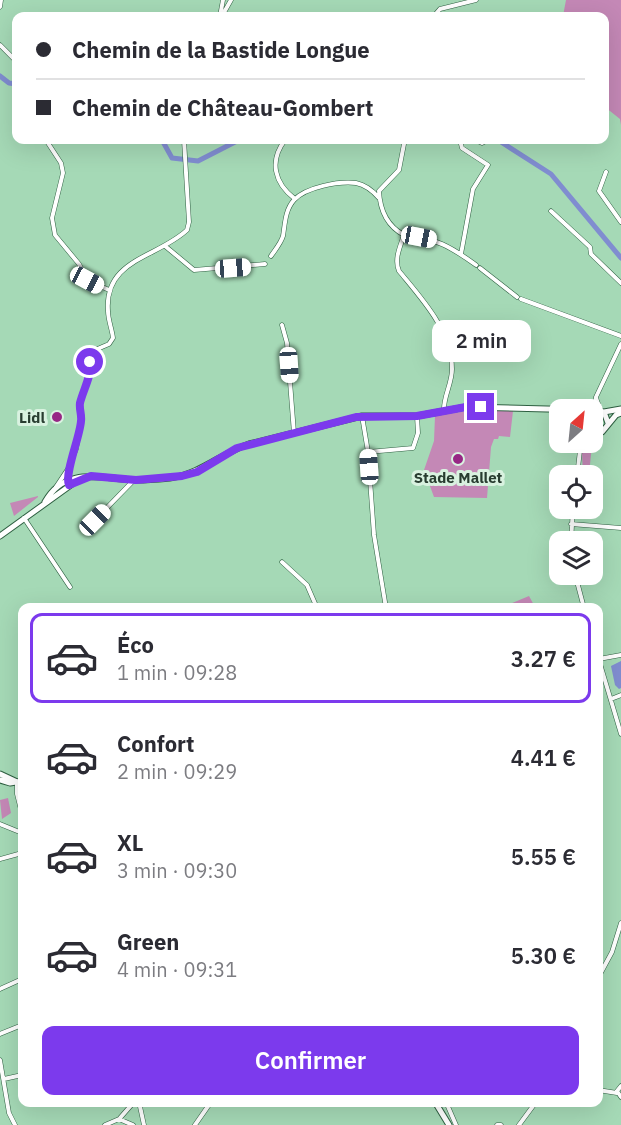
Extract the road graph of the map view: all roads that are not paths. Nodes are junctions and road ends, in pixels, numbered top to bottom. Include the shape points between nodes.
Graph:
1 (1, 0) edge
2 (476, 0) edge
3 (0, 7) edge
4 (437, 12) edge
5 (0, 45) edge
6 (12, 57) edge
7 (49, 144) edge
8 (184, 144) edge
9 (282, 144) edge
10 (404, 144) dead end
11 (461, 144) edge
12 (606, 172) dead end
13 (379, 198) junction
14 (295, 199) junction
15 (551, 211) dead end
16 (621, 222) edge
17 (404, 235) junction
18 (165, 245) junction
19 (461, 254) junction
20 (271, 256) dead end
21 (266, 264) dead end
22 (621, 283) edge
23 (108, 290) junction
24 (282, 325) dead end
25 (621, 336) edge
26 (621, 344) edge
27 (596, 399) edge
28 (549, 409) edge
29 (603, 410) edge
30 (444, 411) junction
31 (621, 411) edge
32 (362, 416) junction
33 (417, 416) junction
34 (603, 417) edge
35 (608, 423) junction
36 (603, 430) edge
37 (294, 433) junction
38 (368, 452) junction
39 (68, 469) junction
40 (134, 480) junction
41 (68, 484) junction
42 (55, 493) junction
43 (24, 518) junction
44 (572, 519) edge
45 (95, 520) dead end
46 (571, 525) junction
47 (621, 528) edge
48 (571, 531) edge
49 (0, 536) edge
50 (282, 562) dead end
51 (578, 585) edge
52 (70, 587) dead end
53 (315, 603) edge
54 (385, 603) edge
55 (583, 603) edge
56 (621, 655) edge
57 (603, 657) edge
58 (603, 673) edge
59 (621, 695) edge
60 (610, 699) junction
61 (621, 734) edge
62 (0, 774) edge
63 (0, 780) edge
64 (18, 781) edge
65 (18, 782) edge
66 (0, 824) edge
67 (18, 831) edge
68 (18, 854) edge
69 (0, 860) edge
70 (621, 923) edge
71 (603, 969) edge
72 (18, 981) edge
73 (0, 989) edge
74 (18, 1027) edge
75 (0, 1034) edge
76 (0, 1060) edge
77 (18, 1076) edge
78 (4, 1079) junction
79 (603, 1090) edge
80 (619, 1091) edge
81 (130, 1107) edge
82 (140, 1107) edge
83 (208, 1107) edge
84 (438, 1107) edge
85 (448, 1107) edge
86 (533, 1107) edge
87 (119, 1119) junction
88 (519, 1124) edge
89 (15, 1125) edge
90 (105, 1125) edge
91 (133, 1125) edge
92 (144, 1125) edge
93 (195, 1125) edge
94 (449, 1125) edge
95 (456, 1125) edge

1 - 3 street
2 - 4 street
5 - 6 street
7 - 23 street via 63,173 52,218 55,235 87,280
8 - 18 street via 189,222 180,236
9 - 14 street via 274,162 276,176
10 - 13 street via 399,170 379,191
11 - 19 street via 488,165 473,189
12 - 16 street via 599,191
13 - 14 street via 372,190 353,183 316,188
13 - 17 street via 385,218
14 - 20 street
15 - 22 street
17 - 19 street via 444,243
17 - 30 street via 396,264 449,345 452,379
18 - 21 street via 194,270
18 - 23 street via 123,268
19 - 25 street via 519,298
23 - 39 street via 107,310 113,338 90,357 91,369 79,406 81,422 76,449
24 - 37 street
26 - 27 street
28 - 30 street via 466,407
29 - 31 street
30 - 33 street
31 - 35 street
32 - 33 street
32 - 37 street
32 - 38 street
33 - 38 street via 418,433 413,448
34 - 35 street
35 - 36 street
37 - 40 street via 237,448 197,472
38 - 54 street via 374,535
39 - 41 street
39 - 42 street
40 - 41 street via 100,475
40 - 45 street
41 - 42 street
42 - 43 street
43 - 49 street
43 - 52 street
44 - 46 street
46 - 47 street
46 - 48 street
50 - 53 street via 307,585
51 - 55 street
56 - 57 street
58 - 60 street
59 - 60 street
60 - 61 street
62 - 64 street
63 - 65 street
66 - 67 street
68 - 69 street
70 - 71 street
72 - 73 street
74 - 75 street
76 - 78 street
77 - 78 street
78 - 89 street via 9,1113
79 - 80 street
81 - 87 street
82 - 92 street
83 - 93 street
84 - 94 street
85 - 95 street
86 - 88 street
87 - 90 street
87 - 91 street

